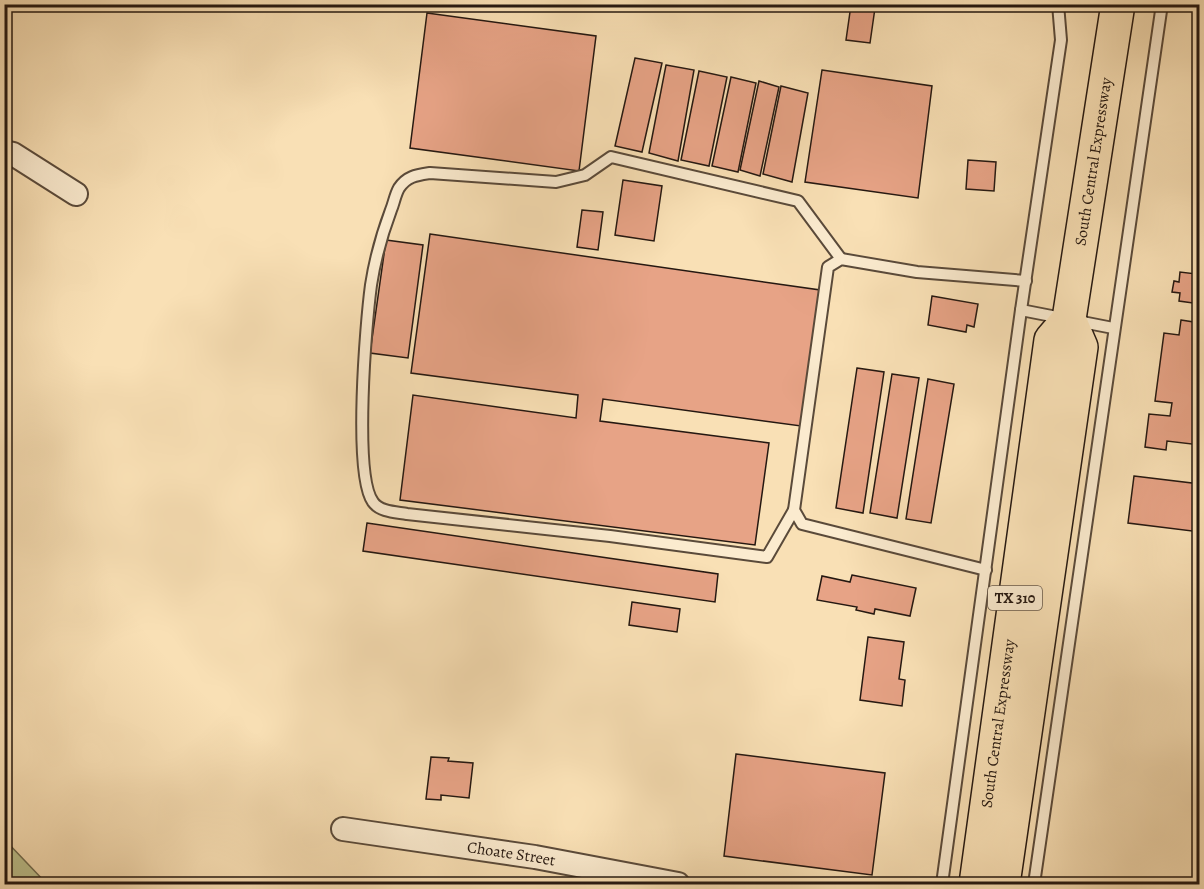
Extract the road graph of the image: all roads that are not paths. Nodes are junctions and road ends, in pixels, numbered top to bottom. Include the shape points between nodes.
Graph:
1 (1058, 4) edge
2 (1118, 4) edge
3 (1162, 4) edge
4 (4, 153) edge
5 (76, 194) dead end
6 (841, 259) junction
7 (1026, 281) junction
8 (1021, 310) junction
9 (1069, 319) junction
10 (1113, 328) junction
11 (794, 510) junction
12 (986, 570) junction
13 (343, 829) dead end
14 (678, 885) edge
15 (942, 885) edge
16 (976, 885) edge
17 (1003, 885) edge
18 (1034, 885) edge

1 - 7 lane via 1061,40
2 - 9 main road, South Central Expressway / TX 310
3 - 10 lane
4 - 5 street via 13,154
6 - 7 lane via 917,272
6 - 11 lane via 828,267
6 - 11 lane via 798,201 611,157 585,175 556,182 430,173 411,176 399,188 382,235 371,285 364,364 363,448 366,488 382,509 767,557
7 - 8 lane
8 - 9 lane
8 - 12 lane
9 - 10 lane
9 - 16 main road, South Central Expressway / TX 310 via 1051,340
9 - 17 main road, South Central Expressway / TX 310 via 1081,347
10 - 18 lane
11 - 12 lane via 802,524
12 - 15 lane
13 - 14 street, Choate Street via 535,857

